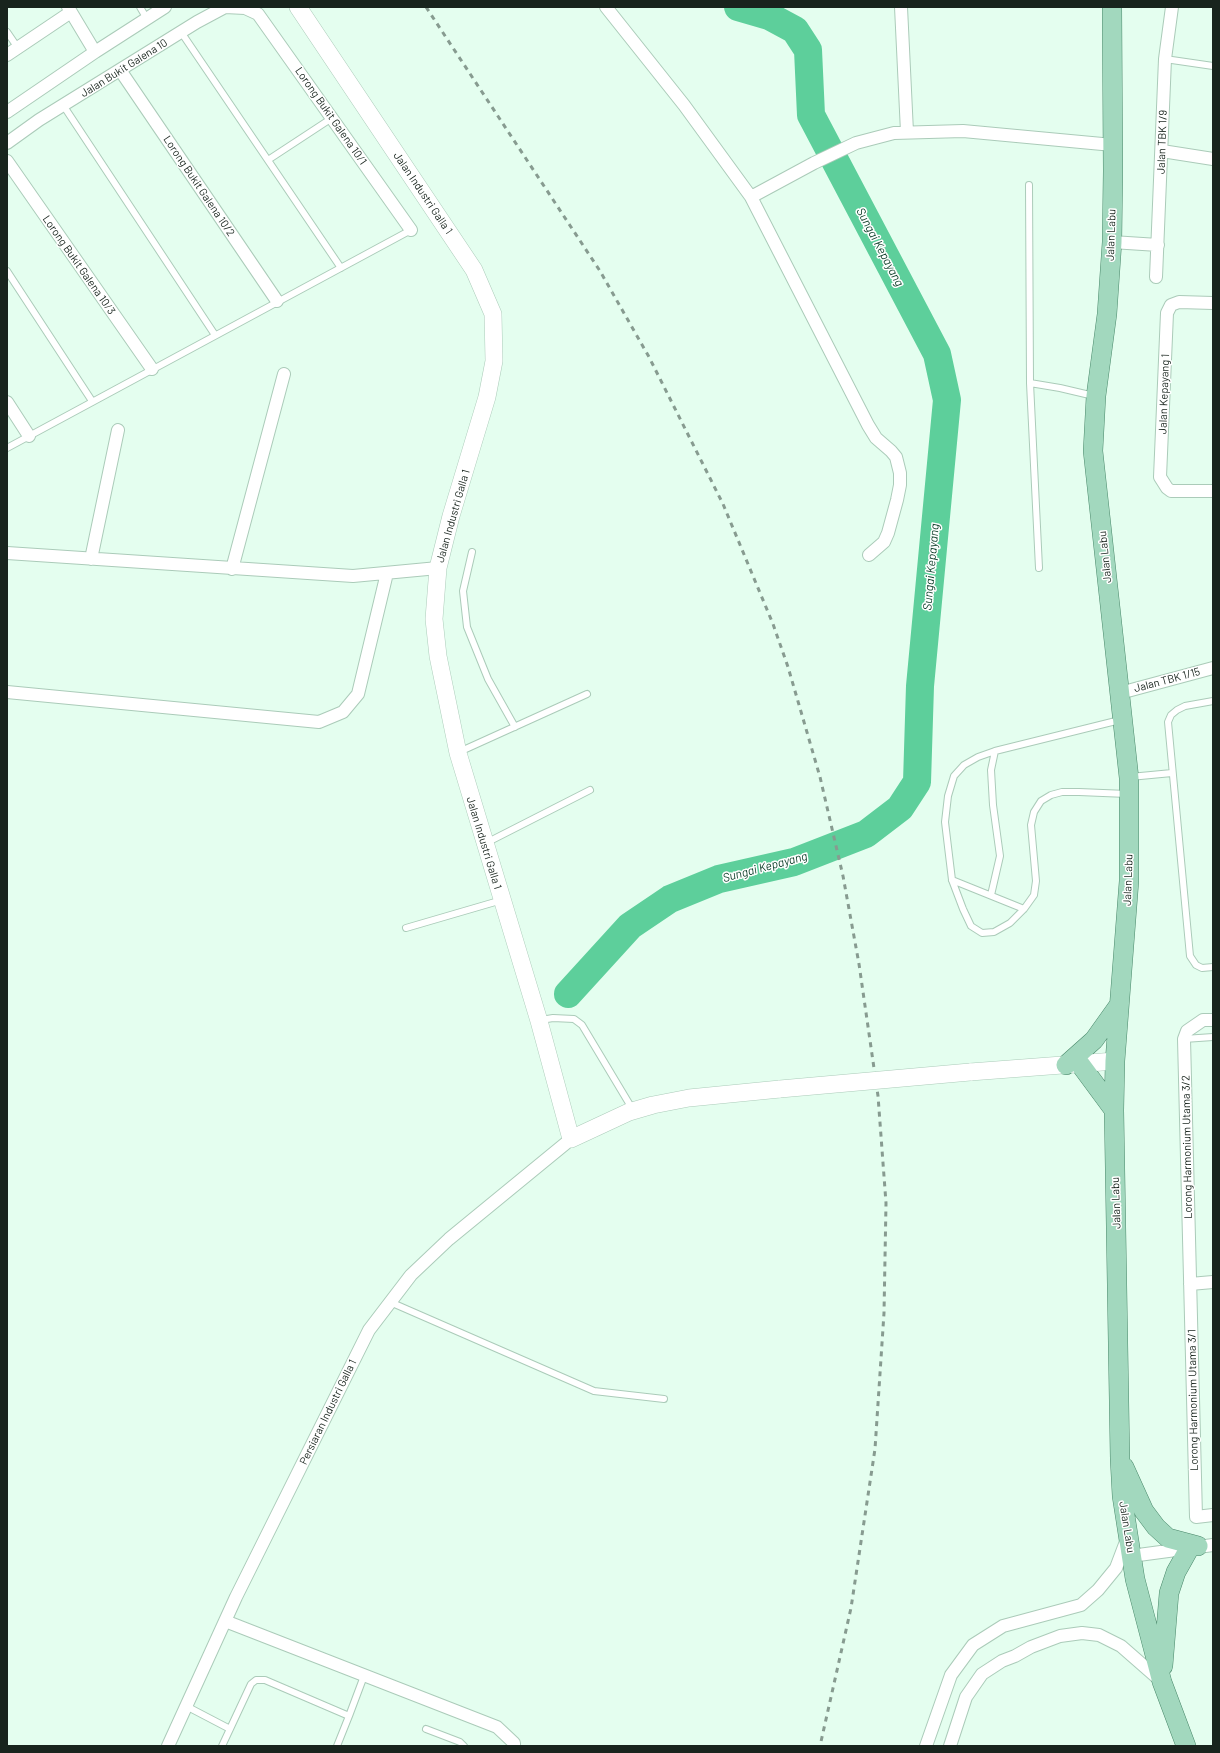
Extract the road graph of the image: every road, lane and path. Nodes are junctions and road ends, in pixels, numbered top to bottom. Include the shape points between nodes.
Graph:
1 (140, 7) edge
2 (165, 7) edge
3 (298, 7) edge
4 (606, 7) edge
5 (901, 7) edge
6 (1112, 7) edge
7 (1172, 7) edge
8 (246, 8) joint
9 (70, 10) edge
10 (147, 19) junction
11 (7, 32) edge
12 (181, 32) junction
13 (18, 48) junction
14 (95, 52) junction
15 (7, 55) edge
16 (1165, 59) junction
17 (1213, 66) edge
18 (120, 70) junction
19 (63, 105) junction
20 (7, 112) edge
21 (332, 118) junction
22 (907, 132) junction
23 (7, 143) edge
24 (1113, 146) junction
25 (1162, 151) junction
26 (1213, 159) edge
27 (268, 160) junction
28 (7, 161) edge
29 (1028, 185) dead end
30 (751, 197) junction
31 (411, 230) joint
32 (1112, 242) junction
33 (1158, 245) junction
34 (341, 268) junction
35 (7, 271) edge
36 (1156, 277) dead end
37 (277, 301) junction
38 (1213, 303) edge
39 (215, 335) junction
40 (152, 369) junction
41 (284, 374) dead end
42 (1030, 383) junction
43 (1096, 396) junction
44 (92, 401) junction
45 (7, 402) edge
46 (118, 430) dead end
47 (29, 436) junction
48 (7, 448) edge
49 (1213, 491) edge
50 (472, 552) dead end
51 (7, 553) edge
52 (869, 555) dead end
53 (91, 559) junction
54 (438, 568) junction
55 (1039, 568) dead end
56 (232, 569) junction
57 (387, 572) junction
58 (1213, 668) edge
59 (7, 692) edge
60 (1120, 693) junction
61 (587, 694) dead end
62 (1213, 701) edge
63 (1123, 720) junction
64 (515, 728) junction
65 (995, 751) junction
66 (458, 753) junction
67 (1172, 773) junction
68 (1129, 786) junction
69 (590, 790) dead end
70 (484, 844) junction
71 (952, 880) junction
72 (991, 896) junction
73 (502, 900) junction
74 (1024, 909) junction
75 (406, 928) dead end
76 (1213, 967) edge
77 (1119, 1003) junction
78 (1208, 1020) edge
79 (539, 1021) junction
80 (1213, 1036) edge
81 (1184, 1039) junction
82 (1115, 1061) junction
83 (1073, 1064) junction
84 (1114, 1110) junction
85 (634, 1111) junction
86 (571, 1139) junction
87 (1213, 1282) edge
88 (1190, 1284) junction
89 (390, 1302) junction
90 (664, 1399) dead end
91 (1120, 1459) junction
92 (1213, 1515) edge
93 (1128, 1536) junction
94 (1200, 1546) edge
95 (1131, 1556) junction
96 (225, 1621) junction
97 (364, 1676) junction
98 (1162, 1682) junction
99 (186, 1706) junction
100 (349, 1716) junction
101 (230, 1729) junction
102 (426, 1729) dead end
103 (168, 1746) edge
104 (222, 1746) edge
105 (337, 1746) edge
106 (464, 1746) edge
107 (514, 1746) edge
108 (926, 1746) edge
109 (950, 1746) edge
110 (1186, 1746) edge

1 - 10 lane
2 - 10 street
3 - 54 main road, Jalan Industri Galla 1 via 474,270 494,314 494,361 487,398
4 - 30 street via 684,105
5 - 22 street
6 - 24 main road, Jalan Labu
7 - 16 street, Jalan TBK 1/9
8 - 12 street, Jalan Bukit Galena 10 via 225,7
8 - 21 street, Lorong Bukit Galena 10/1 via 258,14
9 - 13 street
9 - 14 street
10 - 14 street
11 - 13 lane
12 - 18 street, Jalan Bukit Galena 10
12 - 27 lane
13 - 15 street
14 - 20 street
16 - 17 lane
16 - 25 street, Jalan TBK 1/9
18 - 19 street, Jalan Bukit Galena 10
18 - 37 street, Lorong Bukit Galena 10/2
19 - 23 street, Jalan Bukit Galena 10
19 - 39 lane
21 - 27 lane
21 - 31 street, Lorong Bukit Galena 10/1
22 - 24 street via 963,131
22 - 30 street via 894,133 856,144
24 - 32 main road, Jalan Labu
25 - 26 street
25 - 33 street, Jalan TBK 1/9
27 - 34 lane
28 - 40 street, Lorong Bukit Galena 10/3
29 - 42 lane
30 - 52 street via 868,425 876,438 891,451 898,464 900,485 888,533 884,542
31 - 34 lane
32 - 33 street
32 - 43 main road, Jalan Labu
33 - 36 street, Jalan TBK 1/9
34 - 37 lane
35 - 44 lane
37 - 39 lane
38 - 49 street, Jalan Kepayang 1 via 1179,302 1171,305 1167,313 1160,477 1171,491
39 - 40 lane
40 - 44 lane
41 - 56 street
42 - 43 lane
42 - 55 lane
43 - 60 main road, Jalan Labu via 1093,451
44 - 47 lane
45 - 47 street
46 - 53 street
47 - 48 lane
50 - 64 lane via 463,591 467,627 488,679
51 - 53 street
53 - 56 street
54 - 57 street
54 - 66 main road, Jalan Industri Galla 1 via 434,619 438,656
56 - 57 street via 353,576
57 - 59 street via 358,694 343,712 318,722
58 - 60 street, Jalan TBK 1/15
60 - 63 main road, Jalan Labu
61 - 64 lane
62 - 67 lane via 1185,706 1171,715 1168,722
63 - 65 lane
63 - 68 main road, Jalan Labu
64 - 66 lane
65 - 71 lane via 964,765 954,776 948,796 945,822
65 - 72 lane via 991,770 1000,856
66 - 70 main road, Jalan Industri Galla 1
67 - 68 lane
67 - 76 lane via 1190,956 1196,965 1202,968
68 - 74 lane via 1062,792 1051,794 1041,801 1034,812 1031,824 1036,881 1034,895
68 - 77 main road, Jalan Labu via 1129,881
69 - 70 lane
70 - 73 main road, Jalan Industri Galla 1
71 - 72 lane
71 - 74 lane via 971,926 982,933 994,932 1010,923
72 - 74 lane
73 - 75 lane
73 - 79 main road, Jalan Industri Galla 1
77 - 82 main road, Jalan Labu
77 - 83 main road via 1094,1040
78 - 81 street via 1187,1030
79 - 85 lane via 554,1018 574,1019 582,1025
79 - 86 main road, Jalan Industri Galla 1
80 - 81 lane
81 - 88 street, Lorong Harmonium Utama 3/2
82 - 83 main road
82 - 84 main road, Jalan Labu
83 - 84 main road
83 - 85 main road, bridge via 689,1098
84 - 91 main road, Jalan Labu
85 - 86 main road
86 - 89 street, Persiaran Industri Galla 1 via 448,1239 411,1275
87 - 88 street
88 - 92 street, Lorong Harmonium Utama 3/1 via 1196,1516
89 - 90 lane via 594,1391
89 - 96 street, Persiaran Industri Galla 1 via 369,1330
91 - 93 main road, Jalan Labu
91 - 94 main road via 1144,1510 1156,1526 1168,1538
93 - 95 main road, Jalan Labu
93 - 108 street via 1116,1568 1098,1590 1082,1604 1003,1626 973,1645 951,1675
94 - 95 street
94 - 98 main road via 1176,1572 1169,1593
95 - 98 main road, Jalan Labu
96 - 97 street
96 - 99 street, Persiaran Industri Galla 1
97 - 100 lane
97 - 107 street via 497,1727 514,1743
98 - 109 street via 1120,1646 1099,1634 1060,1636 1002,1661 982,1674 966,1697
98 - 110 main road, Jalan Labu
99 - 101 lane
99 - 103 street, Persiaran Industri Galla 1
100 - 101 lane via 265,1680 256,1680 251,1684
100 - 105 lane
101 - 104 lane
102 - 106 lane via 460,1742

